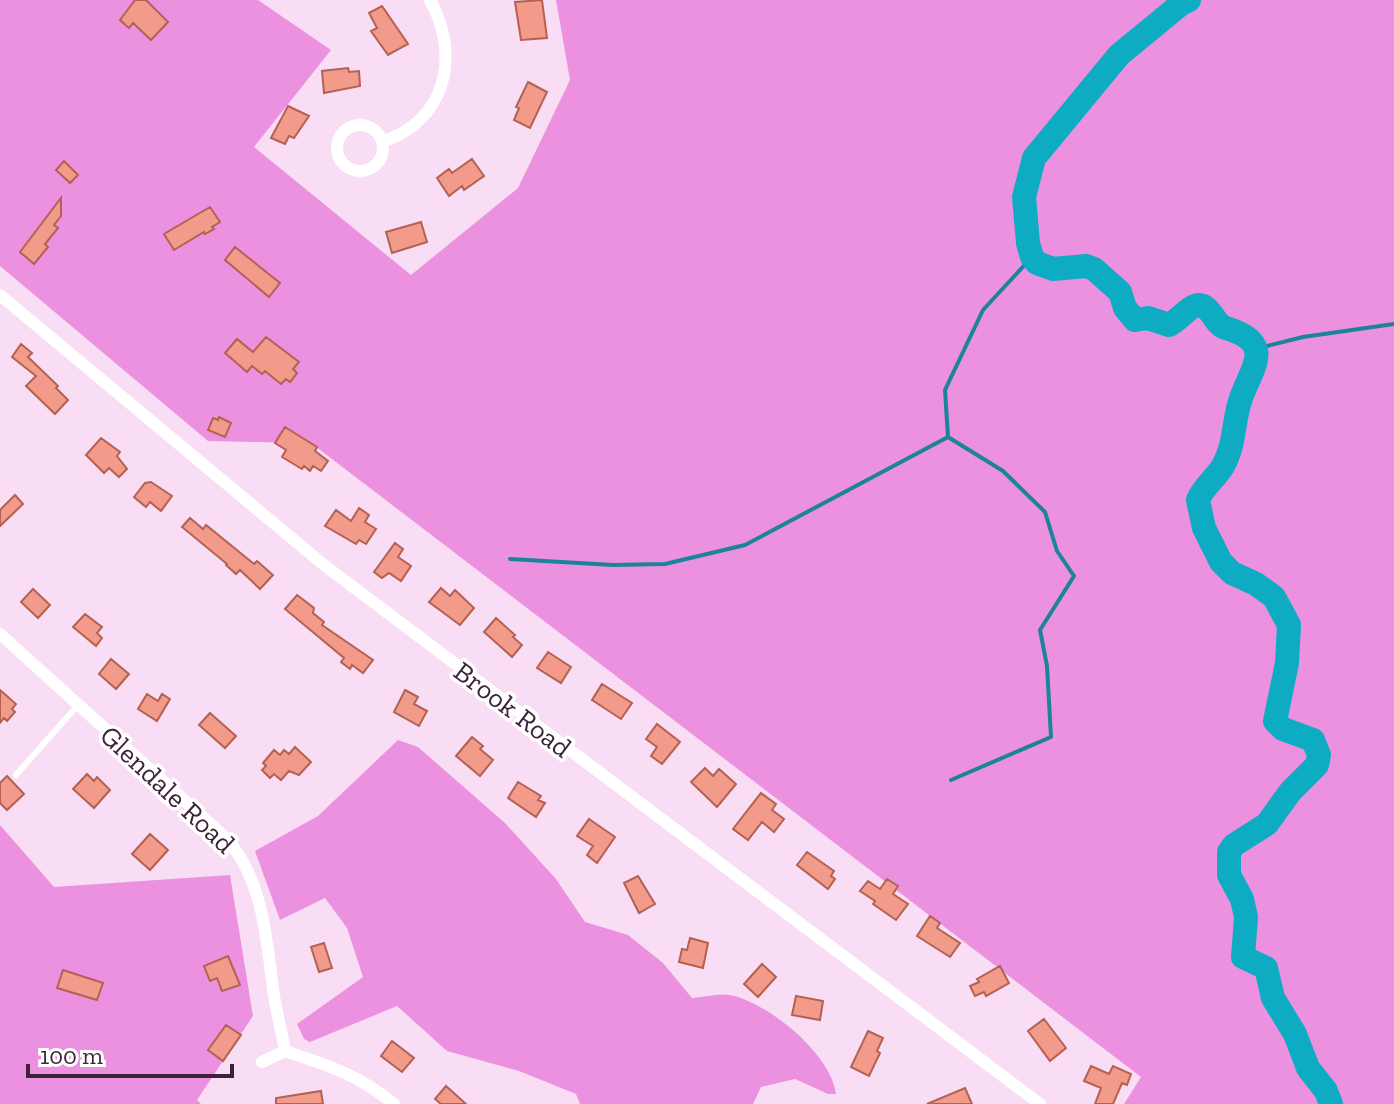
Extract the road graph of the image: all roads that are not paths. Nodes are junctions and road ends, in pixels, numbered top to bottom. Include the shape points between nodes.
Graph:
1 (430, 0) edge
2 (382, 142) dead end
3 (0, 295) edge
4 (0, 634) edge
5 (78, 705) junction
6 (16, 775) dead end
7 (285, 1051) junction
8 (262, 1062) dead end
9 (394, 1104) edge
10 (1040, 1104) edge

1 - 2 street via 446,44 439,92 415,125
3 - 10 street, Brook Road via 336,574
4 - 5 street, Glendale Road
5 - 6 lane
5 - 7 street, Glendale Road via 226,838 244,862 260,901
7 - 8 street
7 - 9 street via 350,1074

